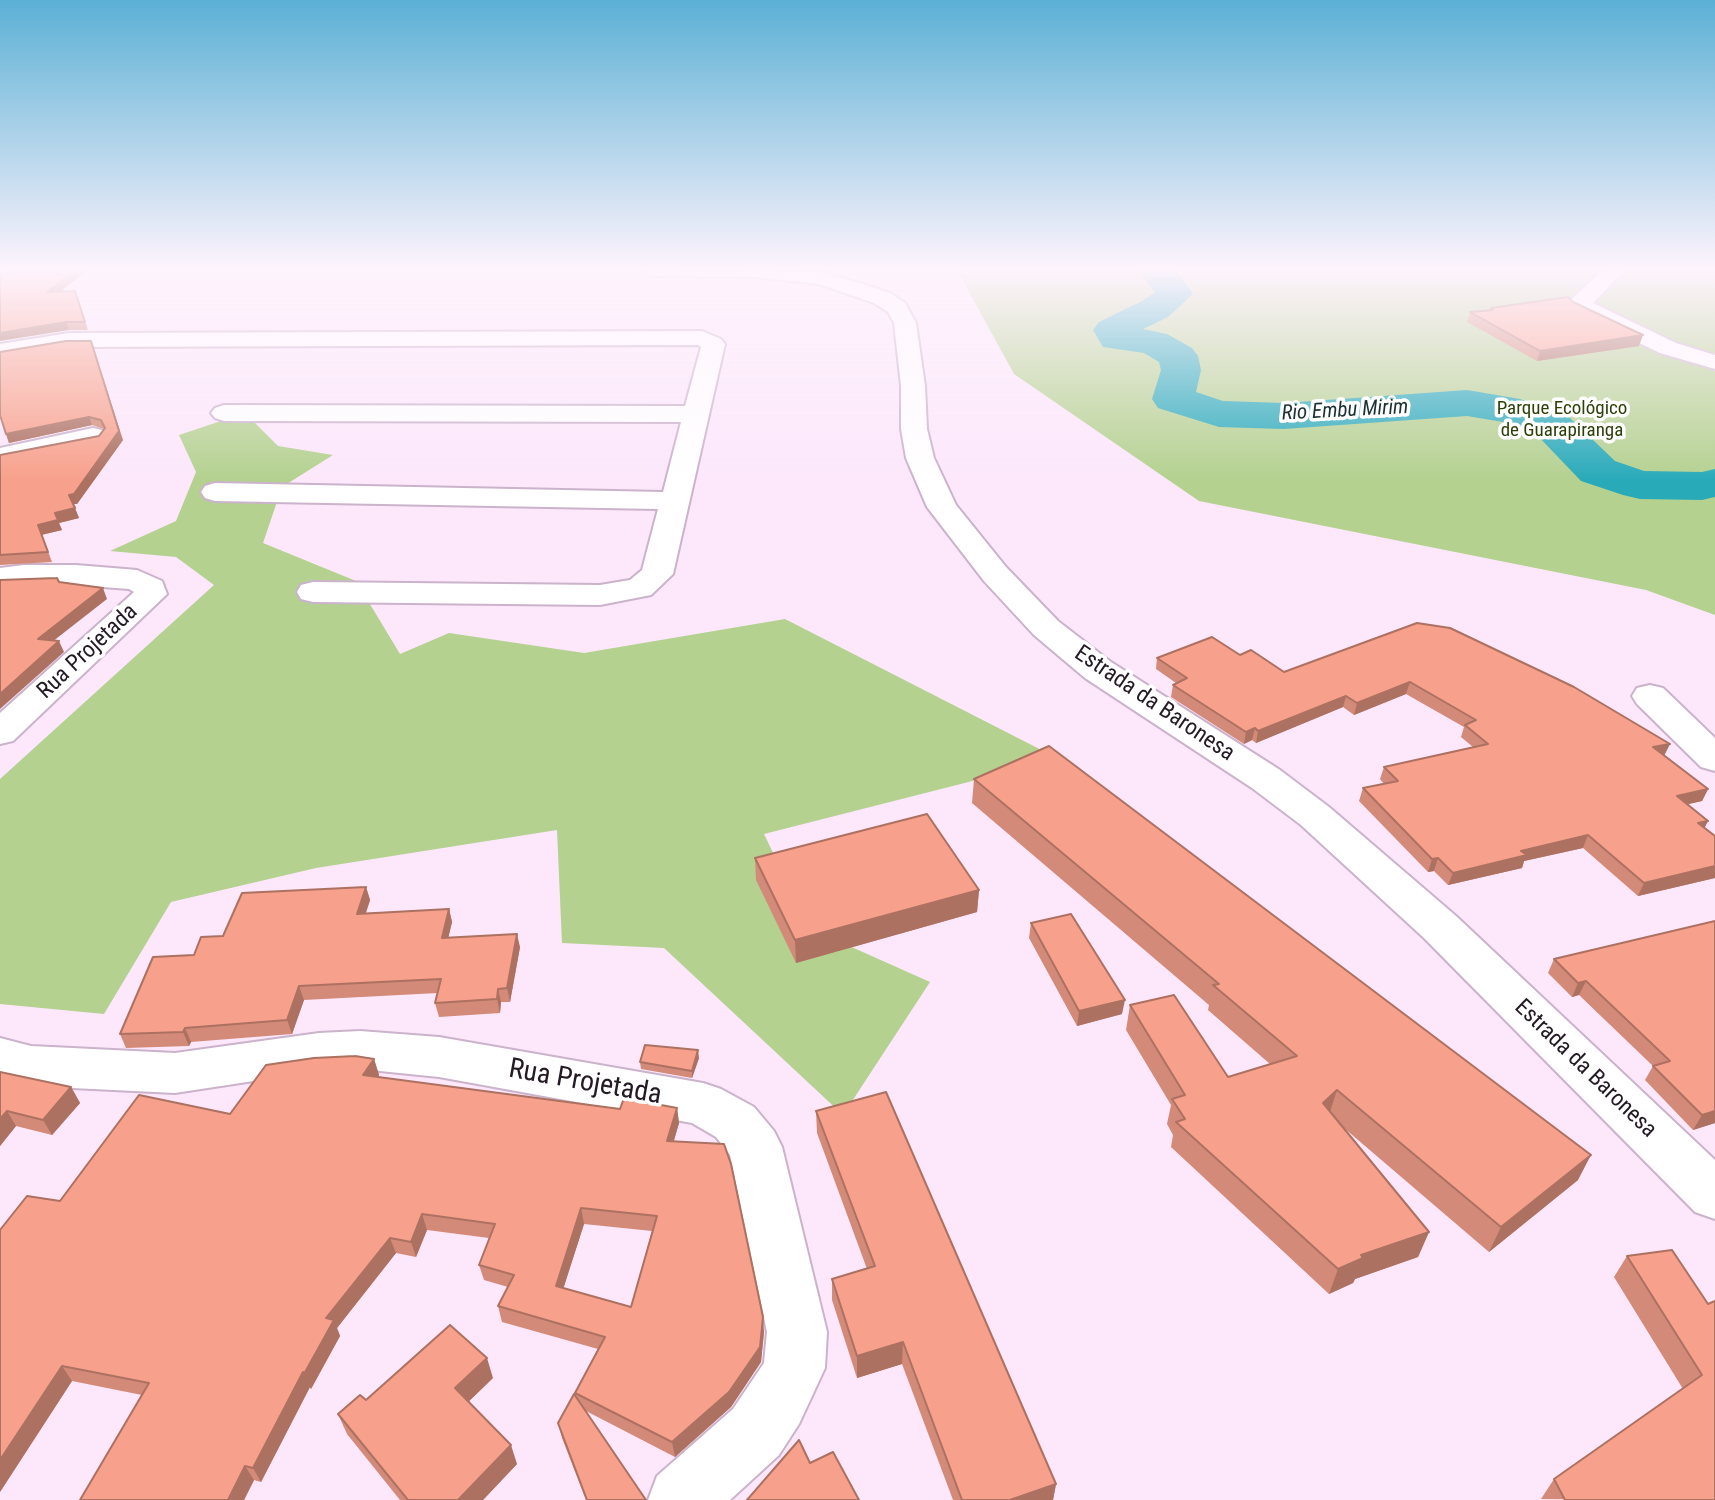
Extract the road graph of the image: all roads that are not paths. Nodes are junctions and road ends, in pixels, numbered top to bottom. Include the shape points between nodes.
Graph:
1 (69, 340) edge
2 (706, 340) edge
3 (907, 340) edge
4 (1651, 340) edge
5 (0, 351) edge
6 (1715, 362) edge
7 (224, 413) dead end
8 (696, 414) junction
9 (93, 436) edge
10 (0, 456) edge
11 (215, 492) dead end
12 (675, 501) junction
13 (0, 578) edge
14 (313, 592) dead end
15 (1650, 696) dead end
16 (0, 733) edge
17 (1715, 759) edge
18 (0, 1058) edge
19 (1715, 1195) edge
20 (681, 1500) edge

1 - 5 street
2 - 8 street via 713,344
3 - 19 street, Estrada da Baronesa via 920,458 942,507 1046,628 1098,670 1315,816 1440,927
4 - 6 street
7 - 8 street
8 - 12 street
9 - 10 street
11 - 12 street
12 - 14 street via 657,574 640,588 600,595
13 - 16 street, Rua Projetada via 76,575 137,580 151,588 151,594
15 - 17 street
18 - 20 street, Rua Projetada via 31,1066 175,1073 360,1049 439,1057 703,1104 735,1122 755,1147 797,1332 794,1368 756,1432

